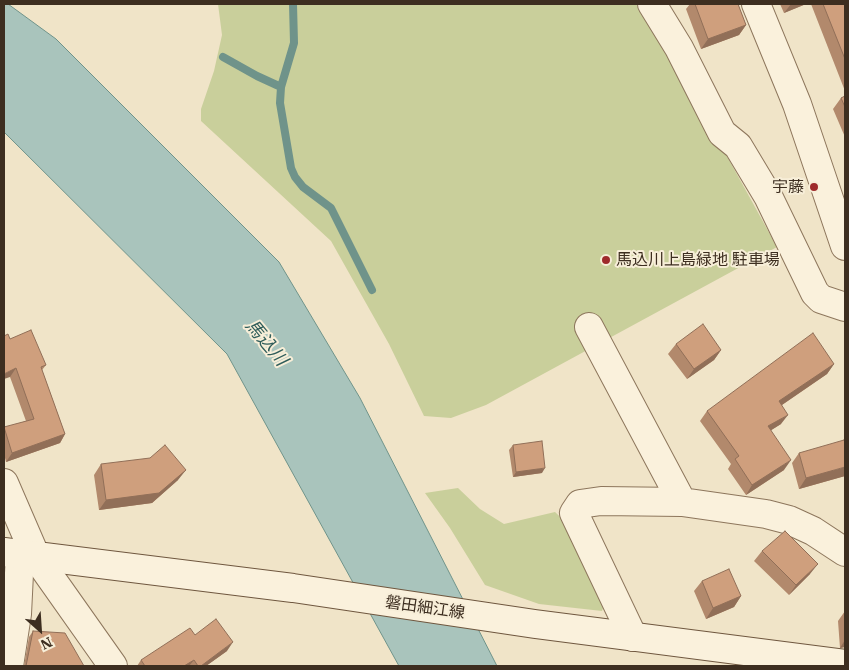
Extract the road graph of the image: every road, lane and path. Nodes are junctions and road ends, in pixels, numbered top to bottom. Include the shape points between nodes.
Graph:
1 (652, 4) edge
2 (756, 4) edge
3 (845, 246) edge
4 (845, 307) edge
5 (589, 327) dead end
6 (4, 483) edge
7 (682, 502) junction
8 (845, 552) edge
9 (20, 554) edge
10 (633, 637) junction
11 (845, 664) edge
12 (9, 666) edge
13 (113, 666) edge

1 - 4 street via 679,48 722,133 738,146 768,196 815,293 821,299
2 - 3 street via 797,104
5 - 7 street
6 - 9 street
7 - 8 street via 789,520
7 - 10 street via 601,501 580,504 574,513
9 - 10 street, 磐田細江線 via 293,588
9 - 12 street via 17,614
9 - 13 street
10 - 11 street, 磐田細江線

